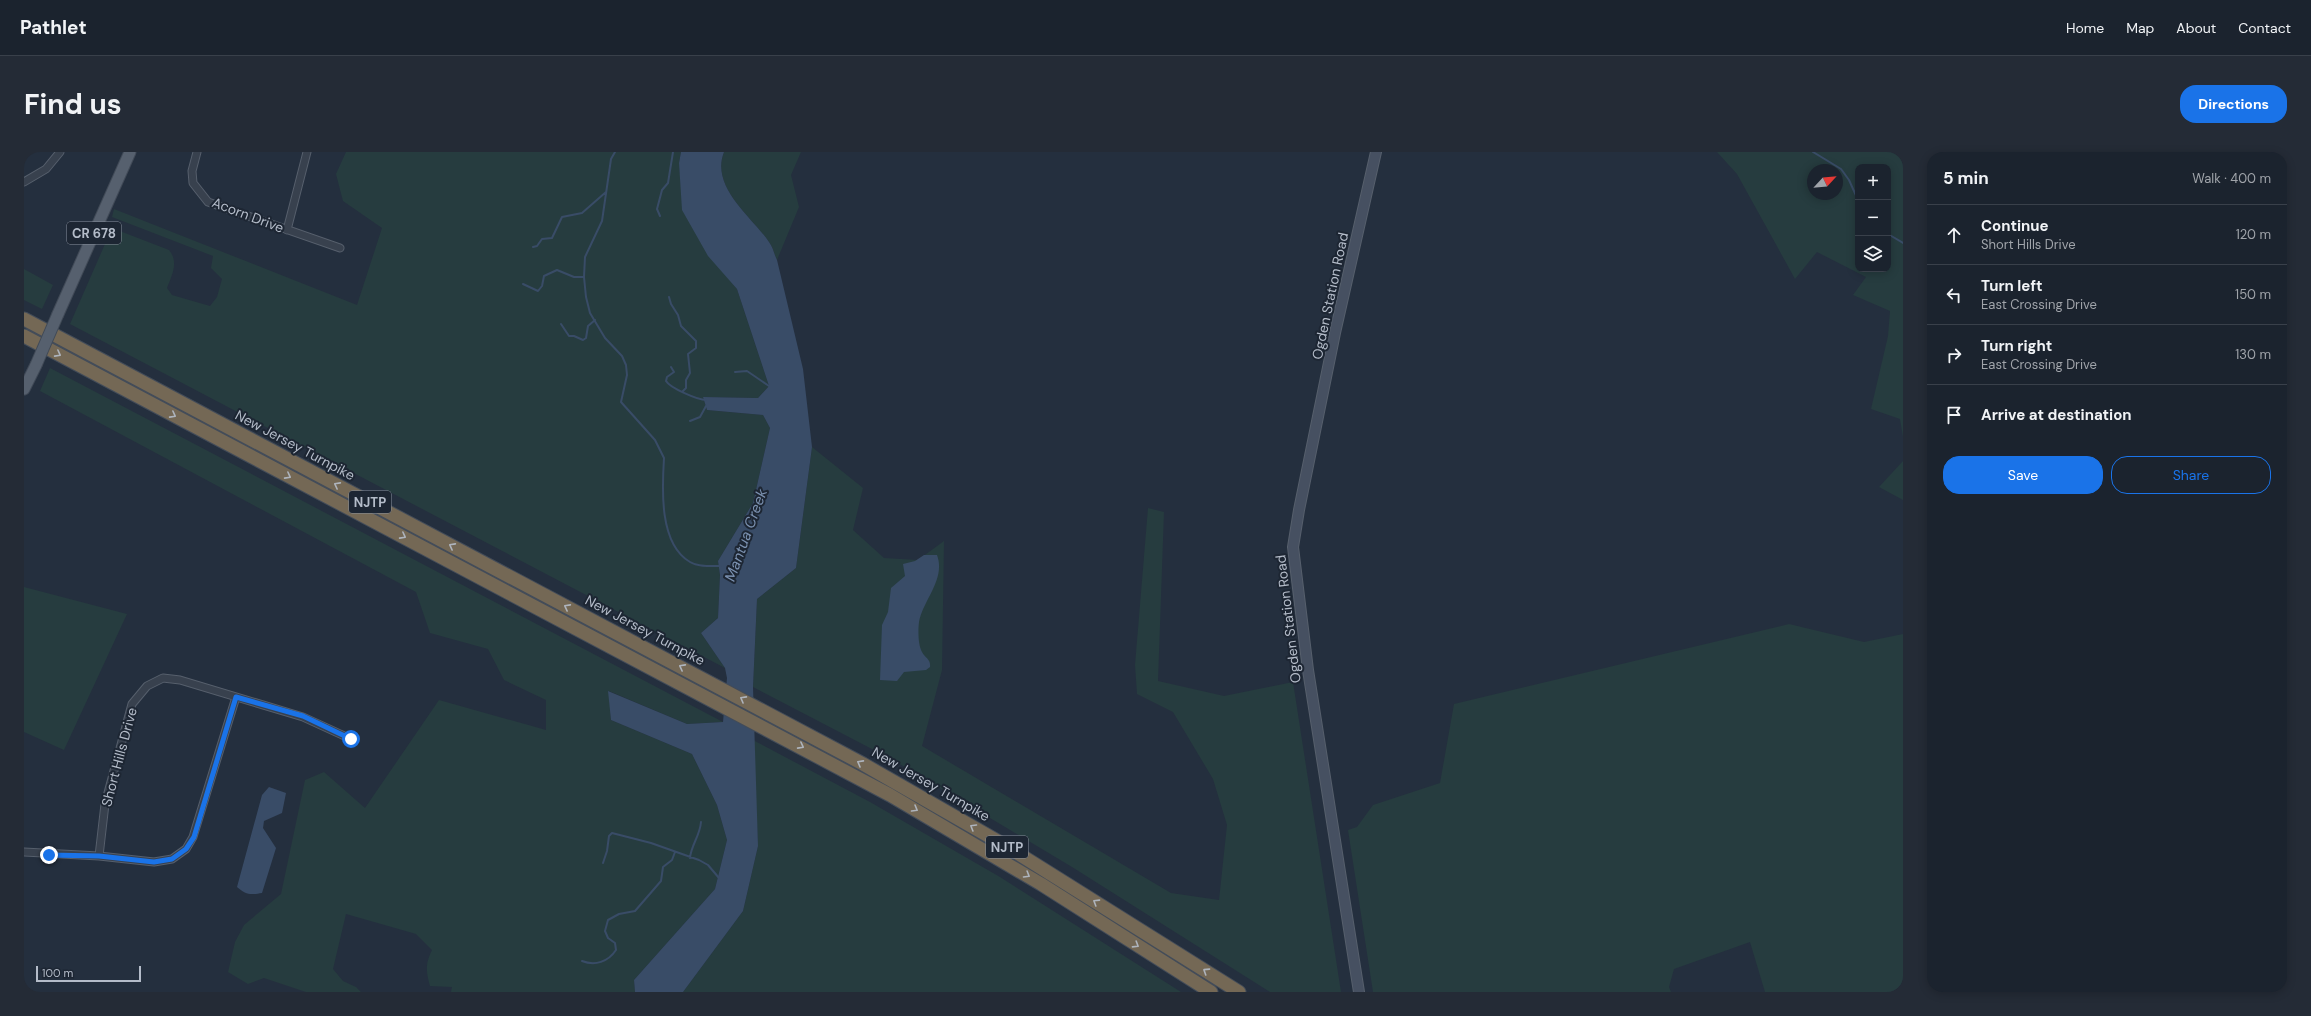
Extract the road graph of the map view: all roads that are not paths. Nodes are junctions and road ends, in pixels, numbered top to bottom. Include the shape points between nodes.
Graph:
1 (60, 152) edge
2 (130, 152) edge
3 (197, 152) edge
4 (307, 152) edge
5 (1376, 152) edge
6 (24, 182) edge
7 (287, 230) junction
8 (340, 248) dead end
9 (24, 319) edge
10 (24, 336) edge
11 (24, 389) edge
12 (236, 697) junction
13 (351, 739) dead end
14 (24, 852) edge
15 (99, 856) junction
16 (1211, 992) edge
17 (1239, 992) edge
18 (1359, 992) edge

1 - 6 street via 46,169
2 - 11 main road, CR 678, bridge
3 - 7 street, Acorn Drive via 192,171 193,183 208,202
4 - 7 street
5 - 18 street, Ogden Station Road via 1335,333 1293,547 1308,670
7 - 8 street, Acorn Drive
17 -> 9 highway, New Jersey Turnpike / NJTP via 942,808
10 -> 16 highway, NJTP via 890,794 966,838
12 - 13 street, Short Hills Drive via 303,716
12 - 15 street via 194,837 186,849 172,859 154,862
12 - 15 street, Short Hills Drive via 180,680 163,678 142,692 132,704 104,804
14 - 15 street

